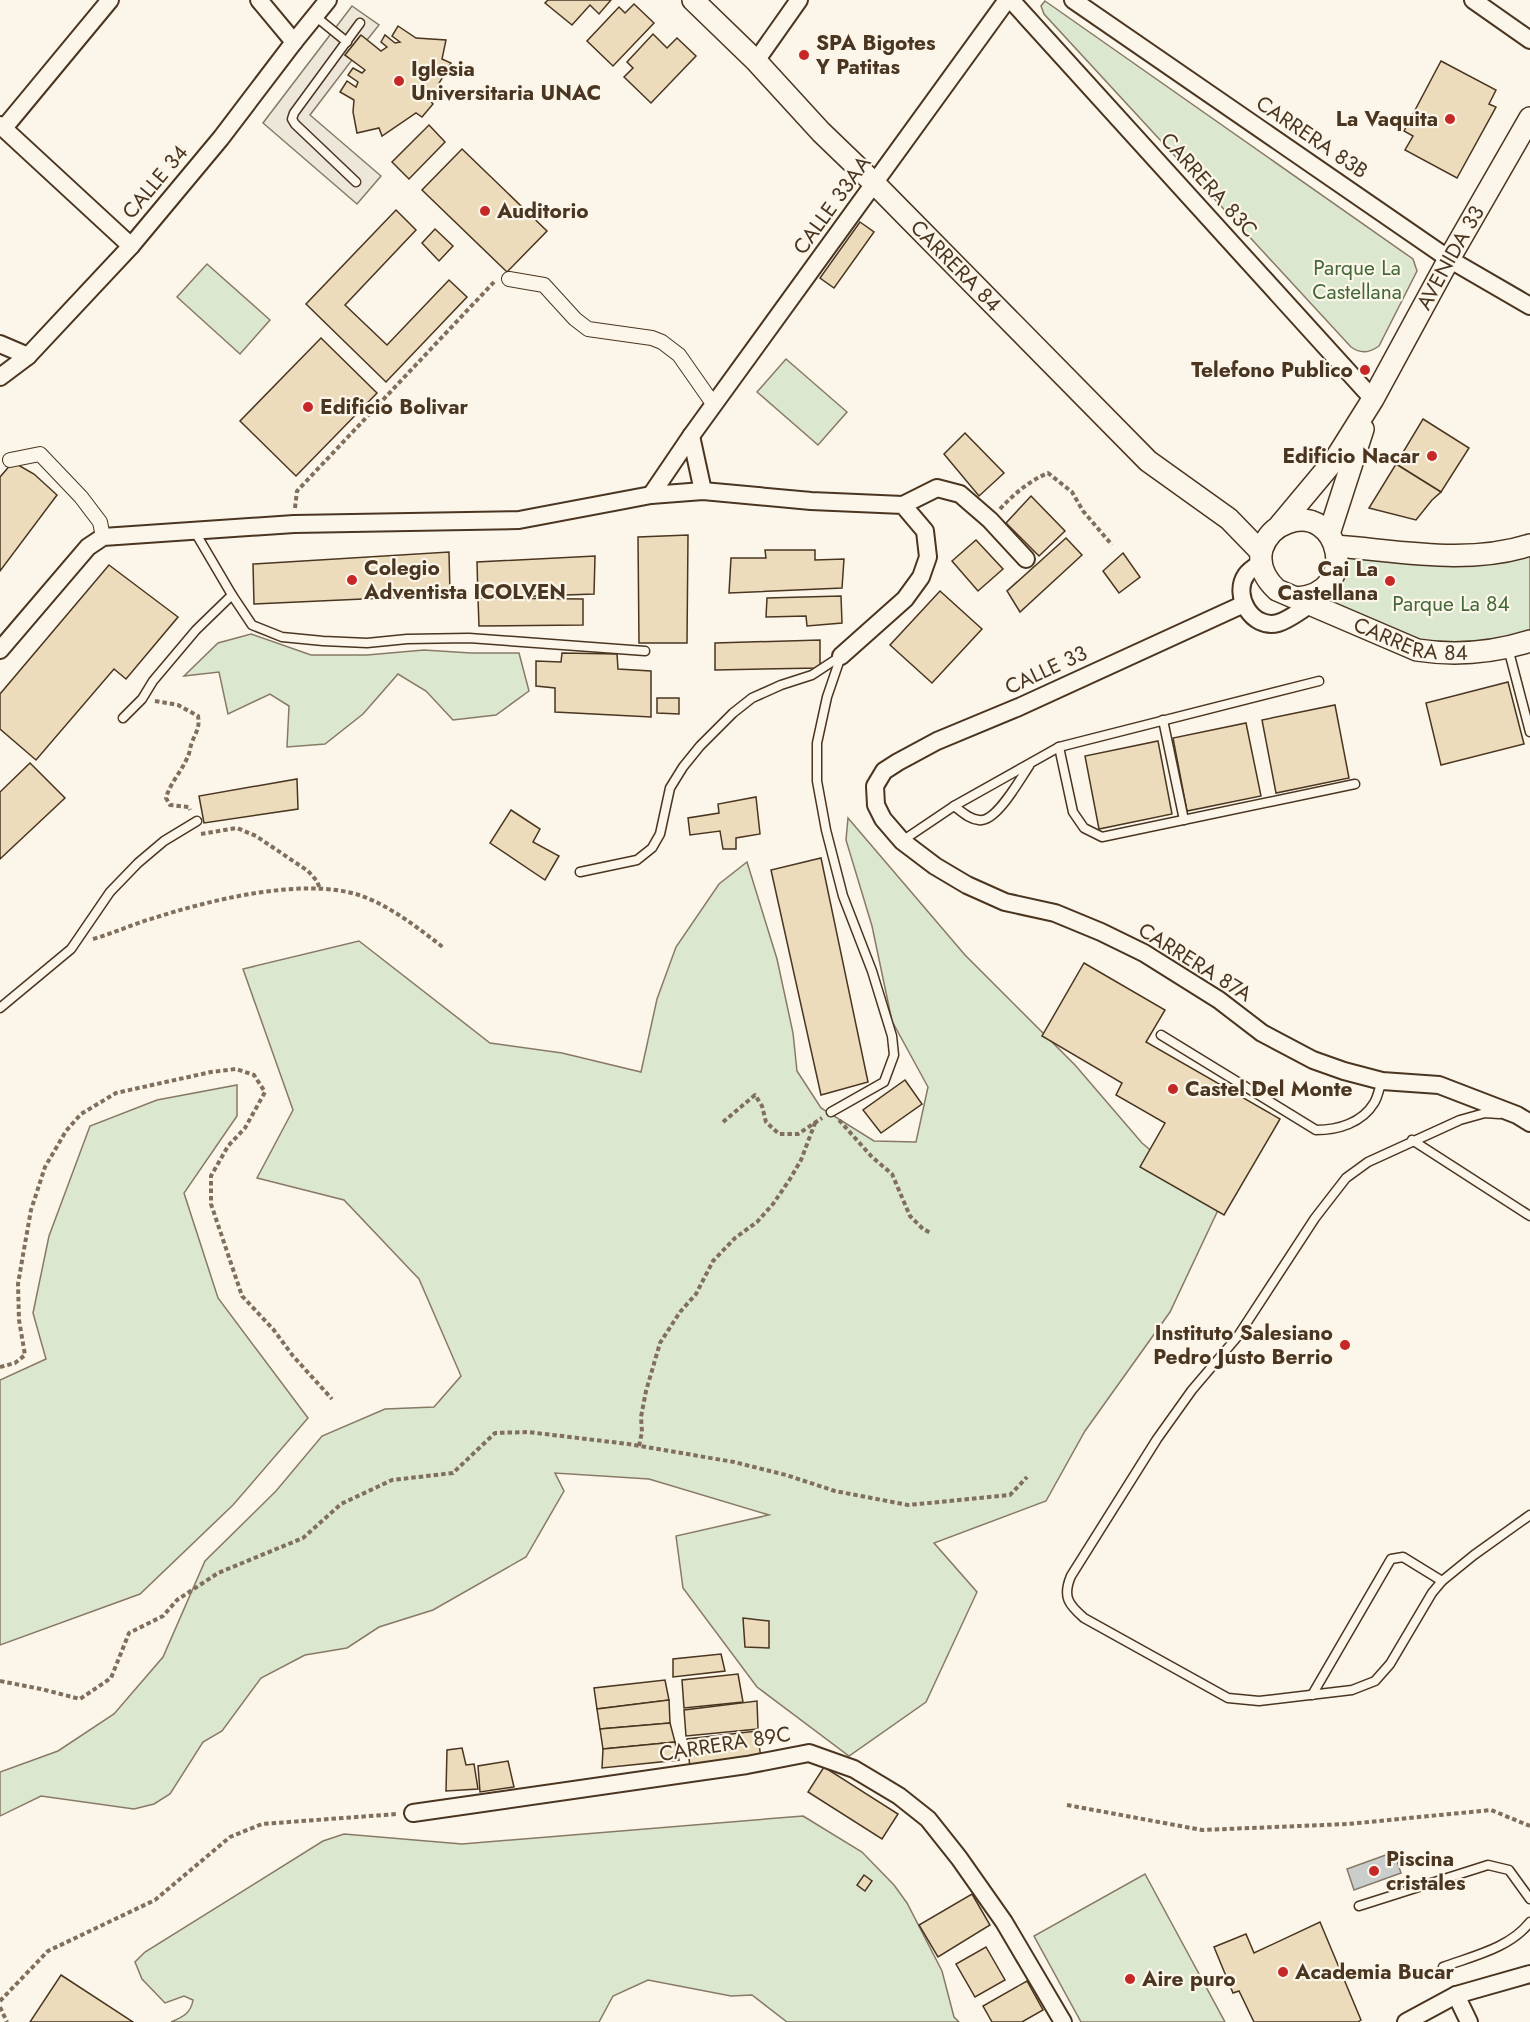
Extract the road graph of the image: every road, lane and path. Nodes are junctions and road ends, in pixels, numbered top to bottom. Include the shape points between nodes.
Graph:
1 (111, 0) edge
2 (259, 0) edge
3 (328, 0) edge
4 (693, 0) edge
5 (799, 0) edge
6 (1009, 0) edge
7 (1073, 0) edge
8 (1473, 0) edge
9 (315, 16) junction
10 (360, 23) dead end
11 (1530, 40) edge
12 (294, 42) junction
13 (347, 42) junction
14 (756, 61) junction
15 (1530, 118) edge
16 (2, 127) edge
17 (356, 182) dead end
18 (875, 184) junction
19 (131, 246) junction
20 (1449, 259) junction
21 (508, 279) joint
22 (1530, 306) edge
23 (0, 344) edge
24 (28, 356) junction
25 (0, 377) edge
26 (1373, 399) junction
27 (714, 405) junction
28 (691, 436) junction
29 (5, 462) edge
30 (703, 491) junction
31 (651, 495) junction
32 (903, 505) junction
33 (990, 520) junction
34 (294, 524) junction
35 (195, 532) junction
36 (103, 537) junction
37 (1332, 540) junction
38 (1268, 543) junction
39 (1530, 544) edge
40 (1112, 545) dead end
41 (1026, 559) dead end
42 (232, 596) junction
43 (1304, 601) junction
44 (1244, 604) junction
45 (1530, 641) edge
46 (1508, 648) junction
47 (0, 650) edge
48 (645, 651) dead end
49 (841, 656) junction
50 (1319, 681) dead end
51 (142, 699) junction
52 (123, 718) dead end
53 (1163, 720) junction
54 (1530, 732) edge
55 (1059, 747) junction
56 (1031, 763) junction
57 (1355, 784) dead end
58 (875, 786) joint
59 (954, 806) junction
60 (1184, 820) junction
61 (197, 821) joint
62 (177, 832) junction
63 (902, 841) junction
64 (580, 873) dead end
65 (320, 889) junction
66 (74, 944) junction
67 (444, 948) dead end
68 (0, 1008) edge
69 (1161, 1035) dead end
70 (1382, 1081) junction
71 (831, 1112) junction
72 (1523, 1119) edge
73 (723, 1122) dead end
74 (814, 1124) junction
75 (1412, 1140) junction
76 (1530, 1216) edge
77 (931, 1233) dead end
78 (0, 1367) edge
79 (332, 1399) dead end
80 (639, 1446) junction
81 (1027, 1477) dead end
82 (1530, 1515) edge
83 (1442, 1581) junction
84 (0, 1681) edge
85 (1312, 1695) junction
86 (1067, 1804) dead end
87 (413, 1813) joint
88 (1530, 1826) edge
89 (1530, 1899) edge
90 (1359, 1906) dead end
91 (1530, 1922) edge
92 (1443, 1967) dead end
93 (1530, 1974) edge
94 (1456, 1995) junction
95 (0, 2001) edge
96 (0, 2007) edge
97 (7, 2022) edge
98 (1063, 2022) edge
99 (1406, 2022) edge
100 (1469, 2022) edge

1 - 16 street
2 - 12 street
3 - 9 street, CALLE 34
4 - 14 street, CARRERA 84
5 - 14 street
6 - 18 street, CALLE 33AA
6 - 26 street, CARRERA 83C
7 - 20 street, CARRERA 83B
8 - 11 street
9 - 12 street, CALLE 34
9 - 13 lane
10 - 13 lane
12 - 19 street, CALLE 34
13 - 17 lane via 292,119
14 - 18 street, CARRERA 84
15 - 20 street, AVENIDA 33
16 - 19 street
18 - 27 street, CALLE 33AA
18 - 38 street, CARRERA 84 via 1148,461
19 - 24 street, CALLE 34
20 - 22 street, CARRERA 83B
20 - 26 street, AVENIDA 33
21 - 27 street via 544,285 588,329 662,342 679,356
21 - 34 path via 496,279 297,491
23 - 24 street
24 - 25 street, CALLE 34
26 - 37 street, AVENIDA 33
26 - 38 street, AVENIDA 33 via 1336,458
27 - 28 street, CALLE 33AA
28 - 30 street
28 - 31 street, CALLE 33AA
29 - 36 street via 40,454 100,522
30 - 31 street
30 - 32 street
31 - 34 street via 519,520
32 - 33 street via 937,488 960,494
32 - 49 street via 925,531 928,557 921,578 905,599
33 - 40 path via 1014,494 1048,473 1072,492
33 - 41 street
34 - 35 street
35 - 36 street
35 - 42 lane
36 - 47 street via 88,547
37 - 38 street via 1312,522 1301,520 1290,521
37 - 39 street via 1459,555 1506,552
37 - 43 street via 1337,566 1330,582
38 - 43 street via 1263,573 1269,583
38 - 44 street via 1243,582
42 - 48 lane via 252,625 282,637 367,643 468,638
42 - 51 lane via 196,630
43 - 44 street via 1278,623 1253,617
43 - 46 street, CARRERA 84 via 1417,650 1472,654
44 - 58 street, CALLE 33 via 937,741 884,771
45 - 46 street, CARRERA 84
46 - 54 lane
49 - 64 lane via 812,675 752,699 700,746 670,788 660,834 652,848 637,860
49 - 71 lane via 817,743 817,781 843,896 872,971 894,1055 884,1082
50 - 53 lane
51 - 52 lane
51 - 61 path via 178,705 198,716 197,734 166,798 170,804 189,807
53 - 55 lane
53 - 60 lane
55 - 56 lane
55 - 60 lane via 1073,812 1084,828 1102,837
56 - 59 lane
56 - 59 lane via 991,817 981,821 969,818
57 - 60 lane
58 - 63 street, CARRERA 87A via 876,805
59 - 63 lane
61 - 62 lane
62 - 65 path via 191,836 237,828 308,870
62 - 66 lane via 110,892
63 - 70 street, CARRERA 87A via 967,885 1005,902 1055,913 1144,953 1219,1000 1262,1033 1313,1060
65 - 66 path via 291,888 185,909
65 - 67 path via 361,896 400,915
66 - 68 lane
69 - 70 lane via 1316,1130 1344,1127 1360,1118 1374,1103
70 - 72 street, CARRERA 87A via 1439,1085
71 - 74 path
71 - 77 path via 892,1174 910,1216
72 - 75 lane via 1485,1113
73 - 74 path via 754,1095 766,1122 779,1134 798,1134
74 - 80 path via 801,1160 773,1204 713,1261 696,1294 660,1343 646,1390
75 - 76 lane
75 - 85 lane via 1346,1178 1315,1218 1238,1336 1157,1439 1067,1585 1071,1607 1084,1618 1228,1698 1259,1701
78 - 79 path via 15,1363 25,1354 19,1320 22,1255 45,1167 66,1131 81,1114 116,1093 236,1069 254,1075 265,1092 211,1176 211,1204 242,1296
80 - 81 path via 734,1462 835,1491 908,1505 1010,1495
80 - 84 path via 528,1432 495,1433 453,1473 392,1480 341,1504 303,1538 218,1573 177,1600 163,1616 129,1634 111,1678 80,1699
82 - 83 lane
83 - 85 lane via 1375,1681 1352,1690
83 - 85 lane via 1403,1557 1391,1559
86 - 88 path via 1202,1830 1348,1824 1491,1810
87 - 95 path via 262,1824 230,1837 155,1900 48,1951
87 - 98 street, CARRERA 89C via 809,1753 854,1769 928,1819 1004,1922
89 - 90 lane via 1509,1870 1488,1865
91 - 92 lane via 1520,1934 1495,1947
93 - 94 street
94 - 99 street
94 - 100 street
96 - 97 path

